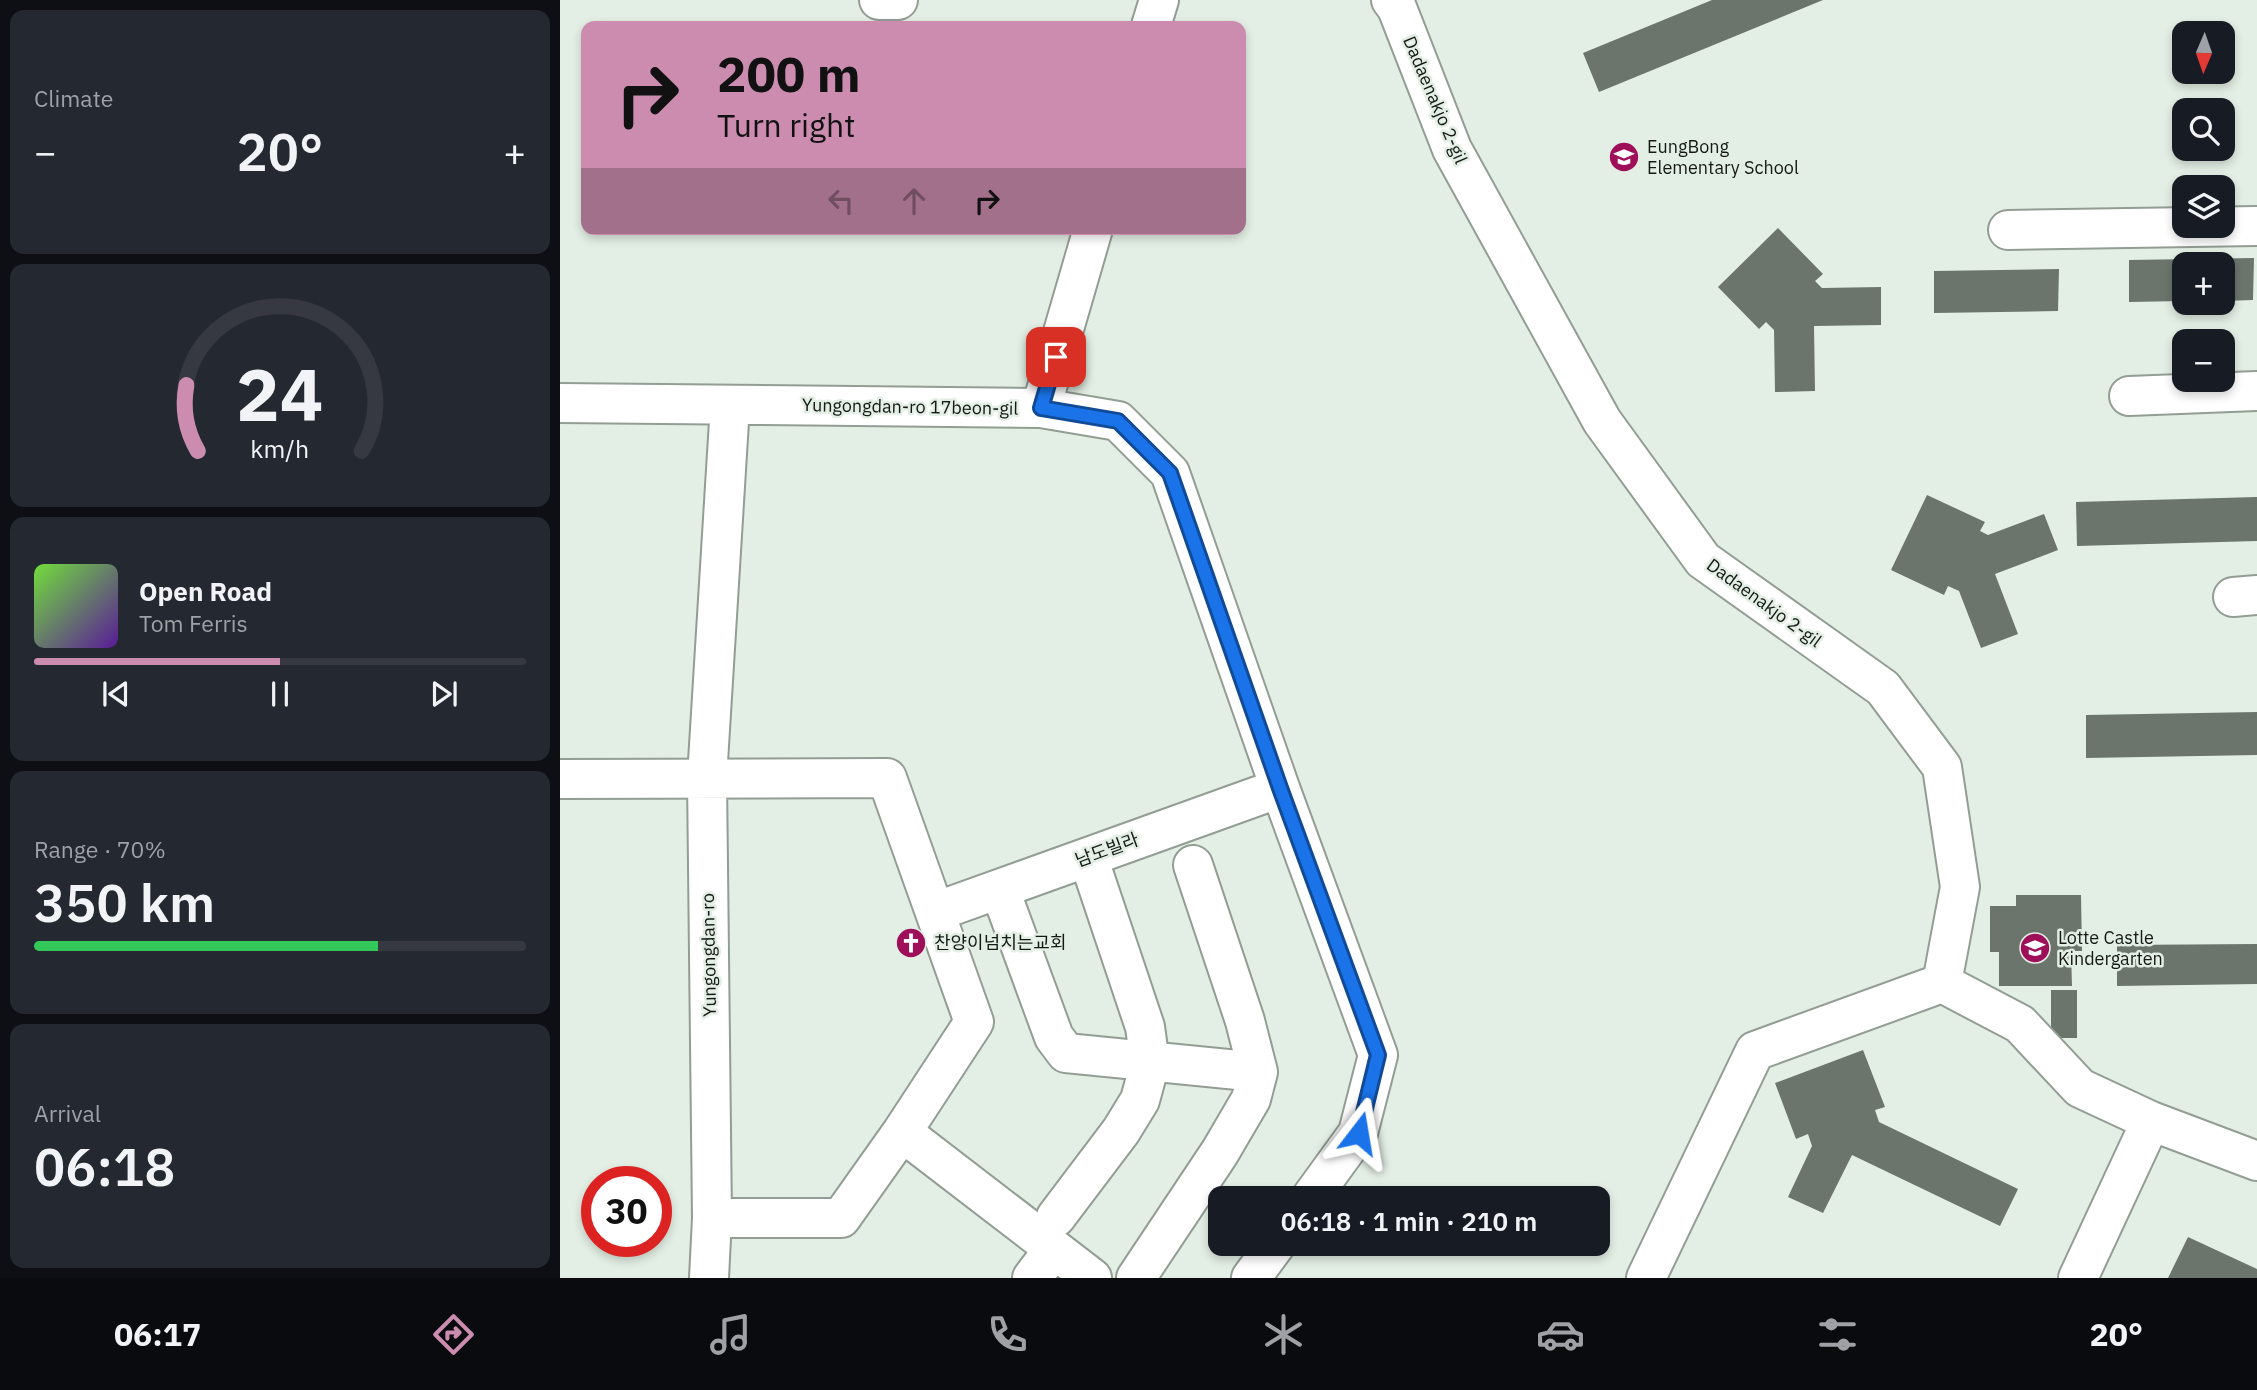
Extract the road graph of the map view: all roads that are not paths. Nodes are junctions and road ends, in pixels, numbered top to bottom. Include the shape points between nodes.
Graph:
1 (879, 0) edge
2 (898, 0) edge
3 (1159, 0) edge
4 (1391, 0) edge
5 (1153, 21) edge
6 (2257, 226) edge
7 (2008, 230) dead end
8 (1091, 235) edge
9 (2257, 391) edge
10 (2129, 396) dead end
11 (560, 403) edge
12 (730, 405) junction
13 (1041, 408) junction
14 (707, 778) junction
15 (560, 779) edge
16 (1280, 788) junction
17 (1088, 857) junction
18 (1192, 865) dead end
19 (1000, 890) junction
20 (935, 912) junction
21 (1942, 983) junction
22 (1150, 1063) junction
23 (1258, 1072) junction
24 (2151, 1121) junction
25 (902, 1132) junction
26 (2257, 1161) edge
27 (1320, 1186) edge
28 (712, 1218) junction
29 (1047, 1248) edge
30 (1267, 1256) edge
31 (709, 1278) edge
32 (1093, 1278) edge
33 (1136, 1278) edge
34 (1251, 1278) edge
35 (1646, 1278) edge
36 (2078, 1278) edge

1 - 2 street
3 - 5 street
4 - 21 street, Dadaenakjo 2-gil via 1452,149 1602,421 1703,560 1883,688 1942,767 1959,887
6 - 7 street
8 - 13 street
9 - 10 street
11 - 12 street, Yungongdan-ro 17beon-gil
12 - 13 street, Yungongdan-ro 17beon-gil
12 - 14 street, Yungongdan-ro
13 - 16 street, Yungongdan-ro 17beon-gil via 1118,421 1170,473
14 - 15 street
14 - 20 street via 887,778
14 - 28 street, Yungongdan-ro
16 - 17 street, 남도빌라
16 - 27 street, Yungongdan-ro 17beon-gil via 1378,1055 1359,1133
17 - 19 street, 남도빌라
17 - 22 street via 1145,1027
18 - 23 street
19 - 20 street, 남도빌라
19 - 22 street via 1054,1037 1066,1053
20 - 25 street via 974,1022
21 - 24 street via 2020,1024 2080,1087
21 - 35 street via 1755,1051
22 - 23 street
22 - 29 street via 1140,1100
23 - 33 street via 1251,1098 1220,1152
24 - 26 street
24 - 36 street
25 - 28 street via 841,1218
25 - 29 street
28 - 31 street, Yungongdan-ro
29 - 32 street
30 - 34 street

